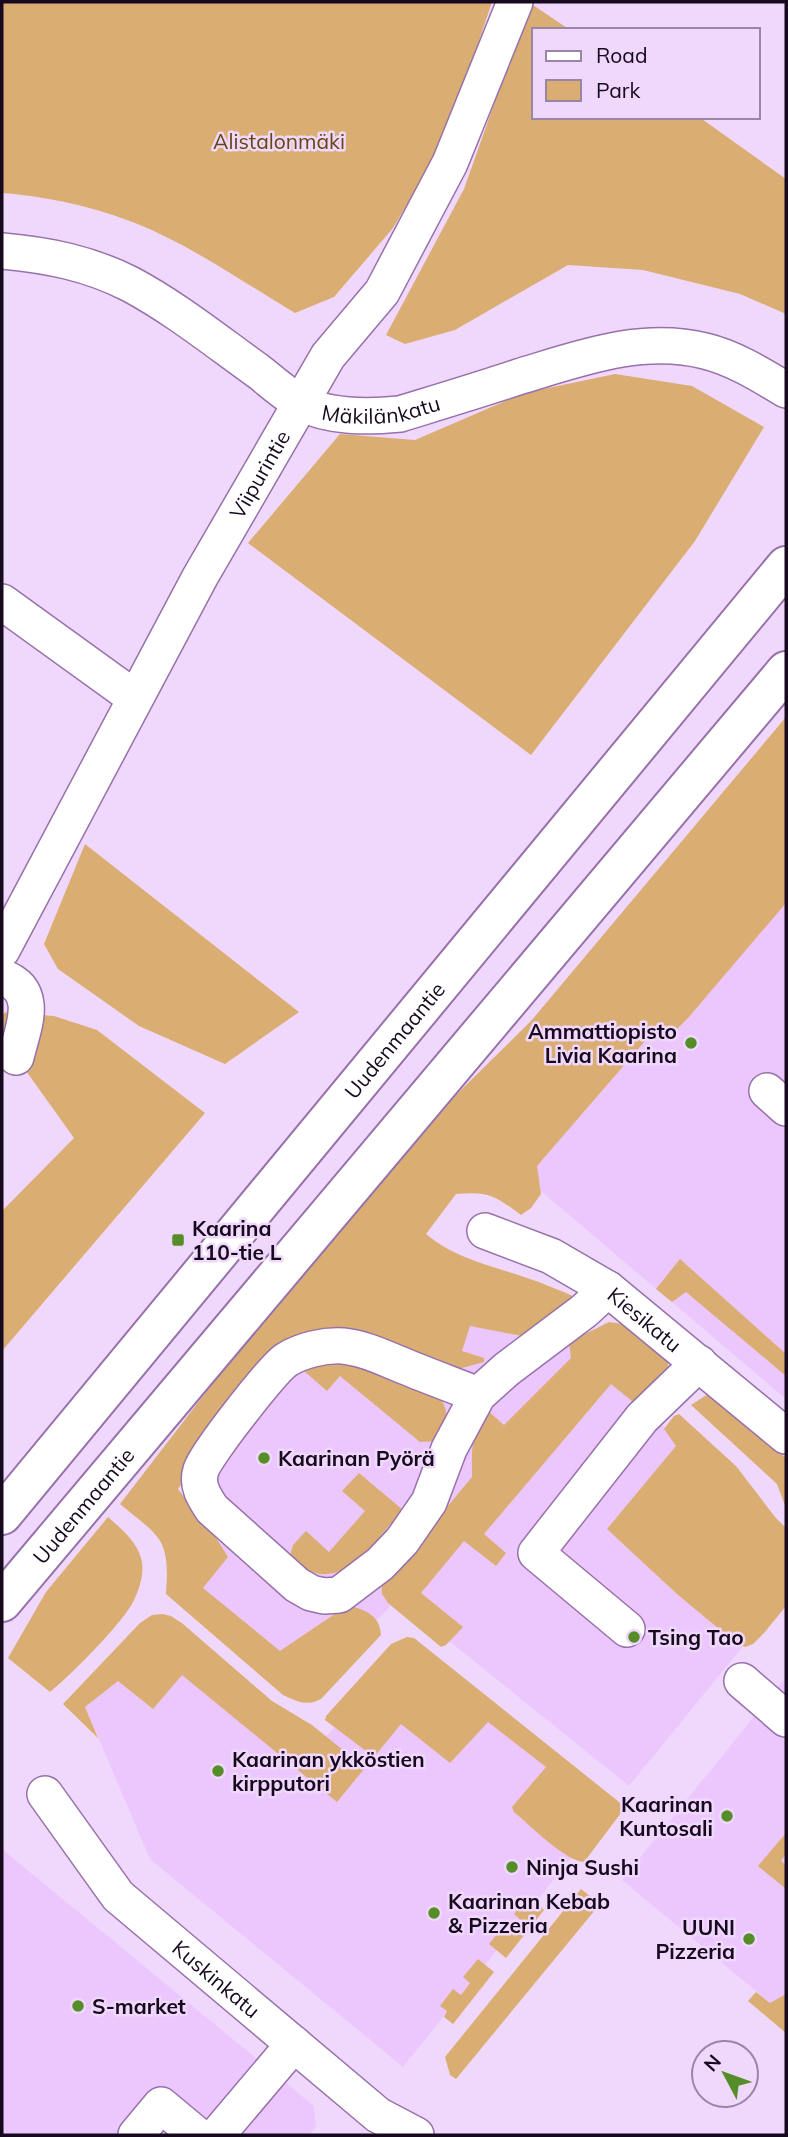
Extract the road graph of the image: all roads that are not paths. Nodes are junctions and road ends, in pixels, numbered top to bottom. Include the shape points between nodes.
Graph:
1 (515, 2) edge
2 (2, 251) edge
3 (786, 390) edge
4 (301, 402) junction
5 (786, 566) edge
6 (2, 602) edge
7 (786, 671) edge
8 (135, 698) junction
9 (2, 950) edge
10 (2, 977) edge
11 (16, 1057) dead end
12 (485, 1231) dead end
13 (608, 1289) junction
14 (699, 1363) junction
15 (478, 1395) junction
16 (786, 1436) edge
17 (2, 1515) edge
18 (2, 1602) edge
19 (627, 1629) dead end
20 (742, 1681) dead end
21 (786, 1719) edge
22 (45, 1794) dead end
23 (295, 2044) junction
24 (370, 2125) edge
25 (136, 2135) edge
26 (197, 2135) edge
27 (217, 2135) edge
28 (415, 2135) edge

1 - 4 street, Viipurintie via 450,163 382,292 328,356
2 - 4 street, Mäkilänkatu via 74,261 132,285
3 - 4 street, Mäkilänkatu via 706,351 648,345 596,354 400,414 330,412
4 - 8 street, Viipurintie
5 - 17 main road, Uudenmaantie
6 - 8 street
7 - 18 main road, Uudenmaantie
8 - 9 street, Viipurintie
10 - 11 street via 23,991 27,1007
12 - 13 street, Kiesikatu via 551,1255
13 - 14 street, Kiesikatu
13 - 15 street
14 - 16 street, Kiesikatu
14 - 19 street via 642,1418 536,1553
15 - 15 street via 419,1518 380,1564 339,1595 311,1593 297,1585 203,1496 201,1469 211,1453 273,1371 304,1352 343,1346 366,1350
20 - 21 street
22 - 23 street, Kuskinkatu via 118,1896
23 - 24 street, Kuskinkatu
23 - 27 street
24 - 28 street, Kuskinkatu
25 - 26 street via 161,2105

